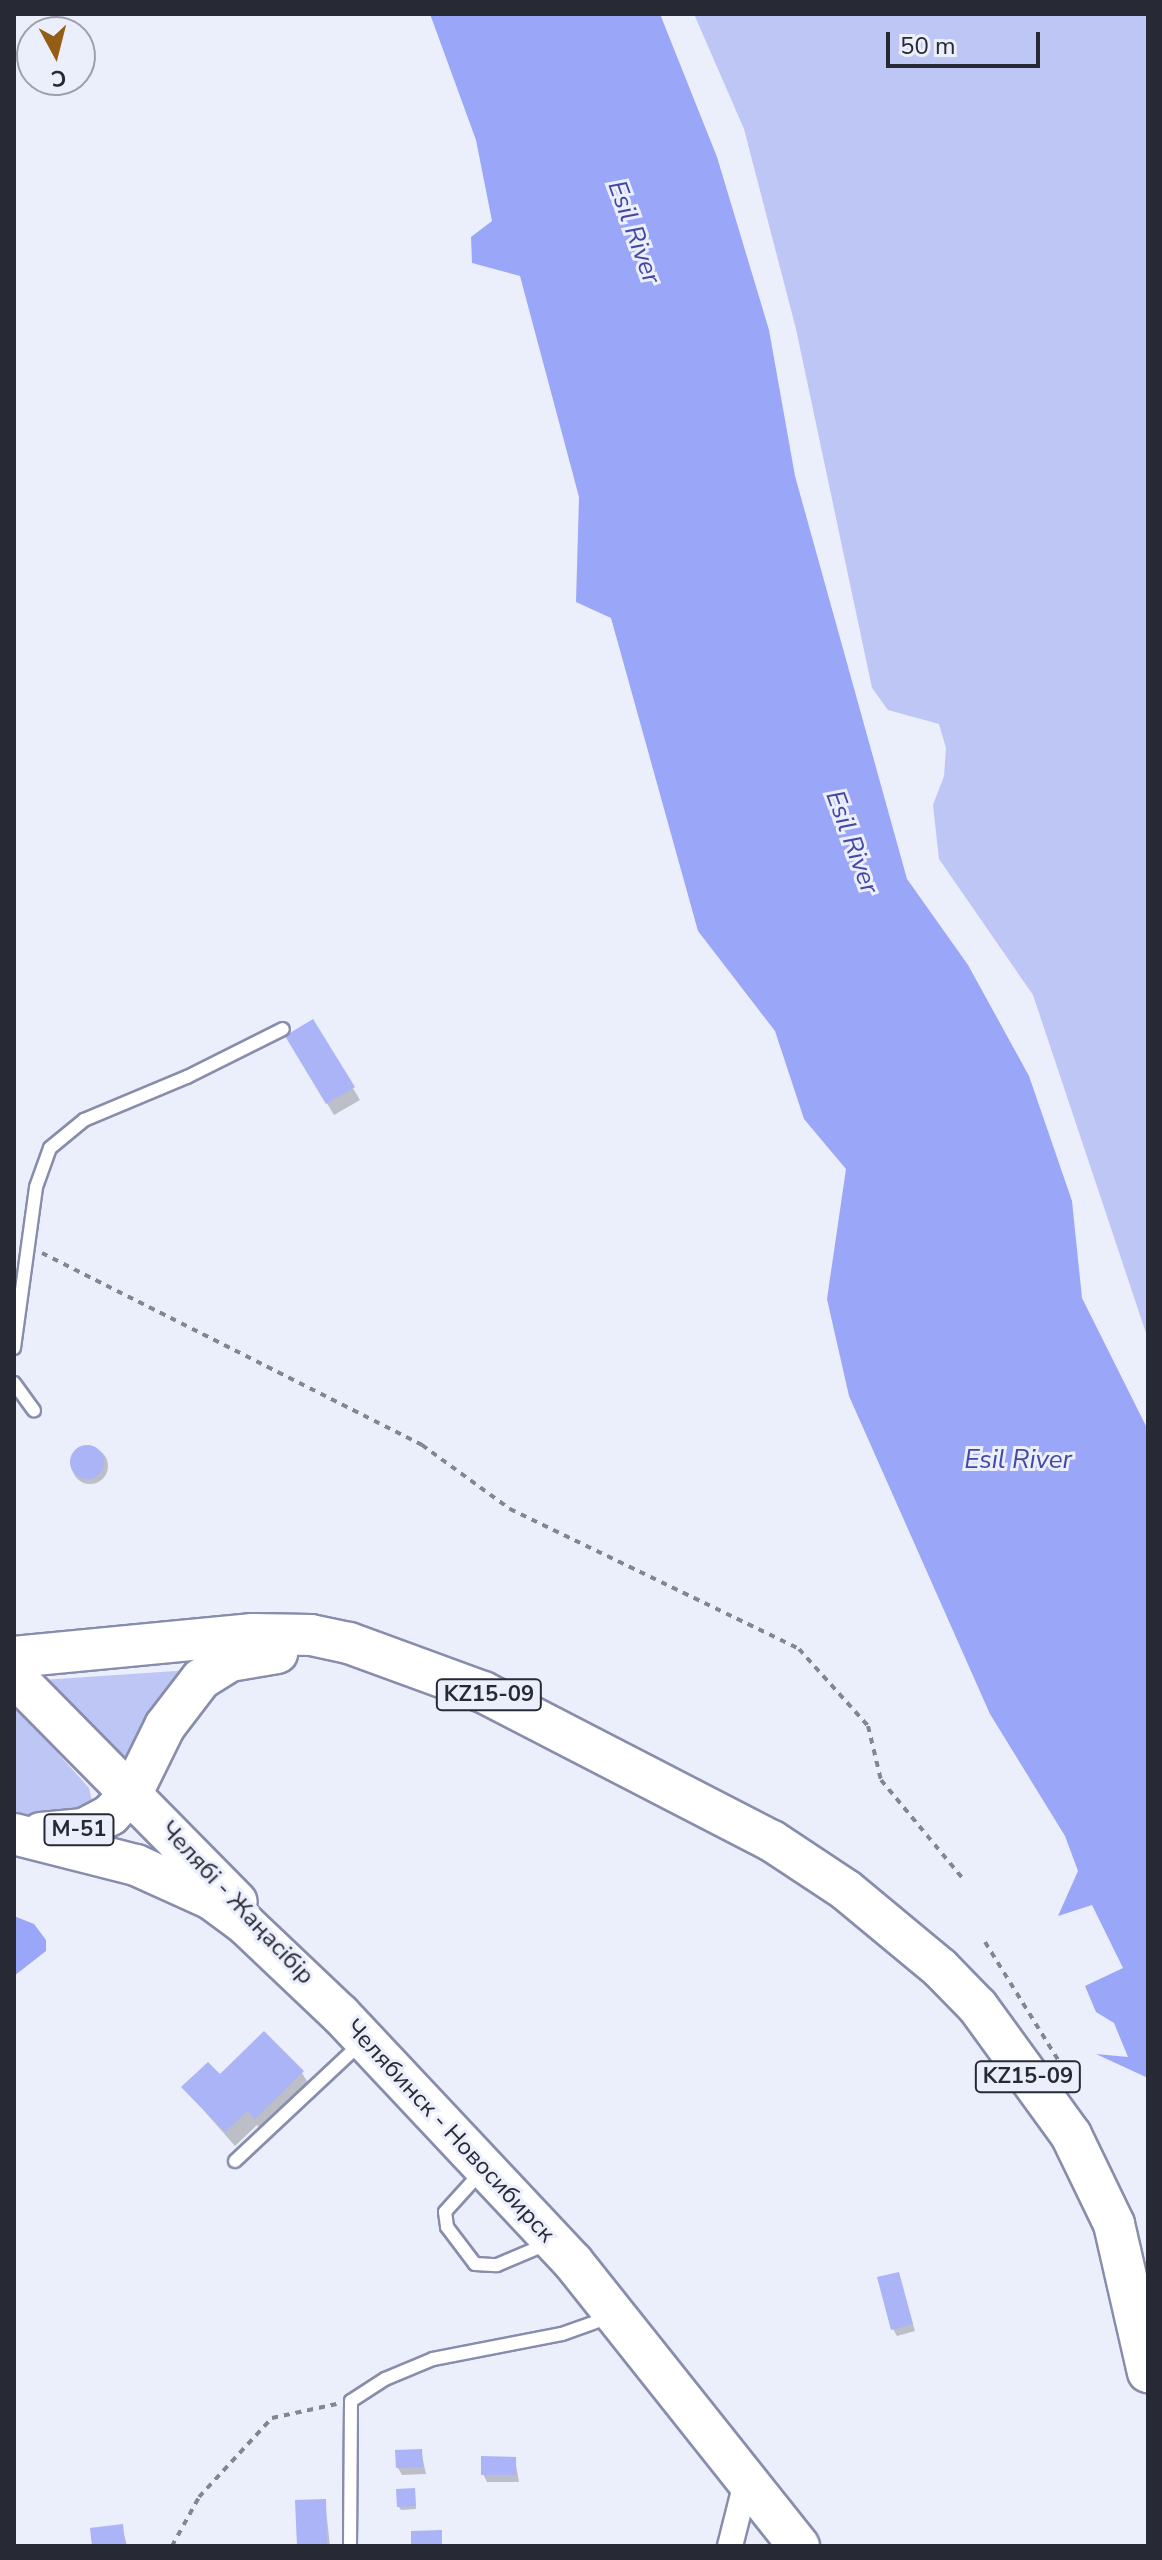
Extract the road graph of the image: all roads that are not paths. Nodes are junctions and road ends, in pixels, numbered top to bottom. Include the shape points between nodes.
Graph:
1 (283, 1029) dead end
2 (14, 1348) edge
3 (14, 1383) edge
4 (34, 1411) dead end
5 (14, 1647) edge
6 (66, 1650) junction
7 (14, 1657) edge
8 (14, 1676) edge
9 (85, 1746) junction
10 (132, 1793) junction
11 (84, 1829) junction
12 (14, 1832) edge
13 (908, 1940) junction
14 (352, 2027) junction
15 (235, 2161) dead end
16 (486, 2167) junction
17 (554, 2241) junction
18 (616, 2315) junction
19 (1148, 2372) edge
20 (747, 2479) junction
21 (350, 2546) edge
22 (730, 2546) edge
23 (799, 2546) edge

1 - 2 lane via 64,1132 41,1165
3 - 4 lane
5 - 6 highway
6 - 7 highway, KZ15-09
6 - 13 highway, KZ15-09 via 278,1633 324,1637 393,1655 497,1699 772,1841
8 - 9 highway
9 - 10 highway
9 - 11 highway via 100,1770 104,1790 99,1813
10 - 11 highway, M-51 via 110,1815
10 - 13 highway, KZ15-09 via 179,1703 208,1673 251,1656 309,1653 389,1673 707,1815 805,1868
10 - 14 highway, Челябі - Жаңасібір
11 - 12 highway, M-51
12 - 14 highway, Челябинск - Новосибирск via 136,1865 211,1899
13 - 19 highway, KZ15-09 via 978,2007 1077,2147 1114,2224
14 - 15 lane
14 - 16 highway, Челябинск - Новосибирск
16 - 17 highway, Челябинск - Новосибирск
16 - 17 lane via 445,2212 447,2227 475,2264 497,2265
17 - 18 highway, Челябинск - Новосибирск
18 - 20 highway, Челябинск - Новосибирск
18 - 21 lane via 562,2334 433,2359 385,2379 351,2401
20 - 22 street
20 - 23 highway, Челябинск - Новосибирск

